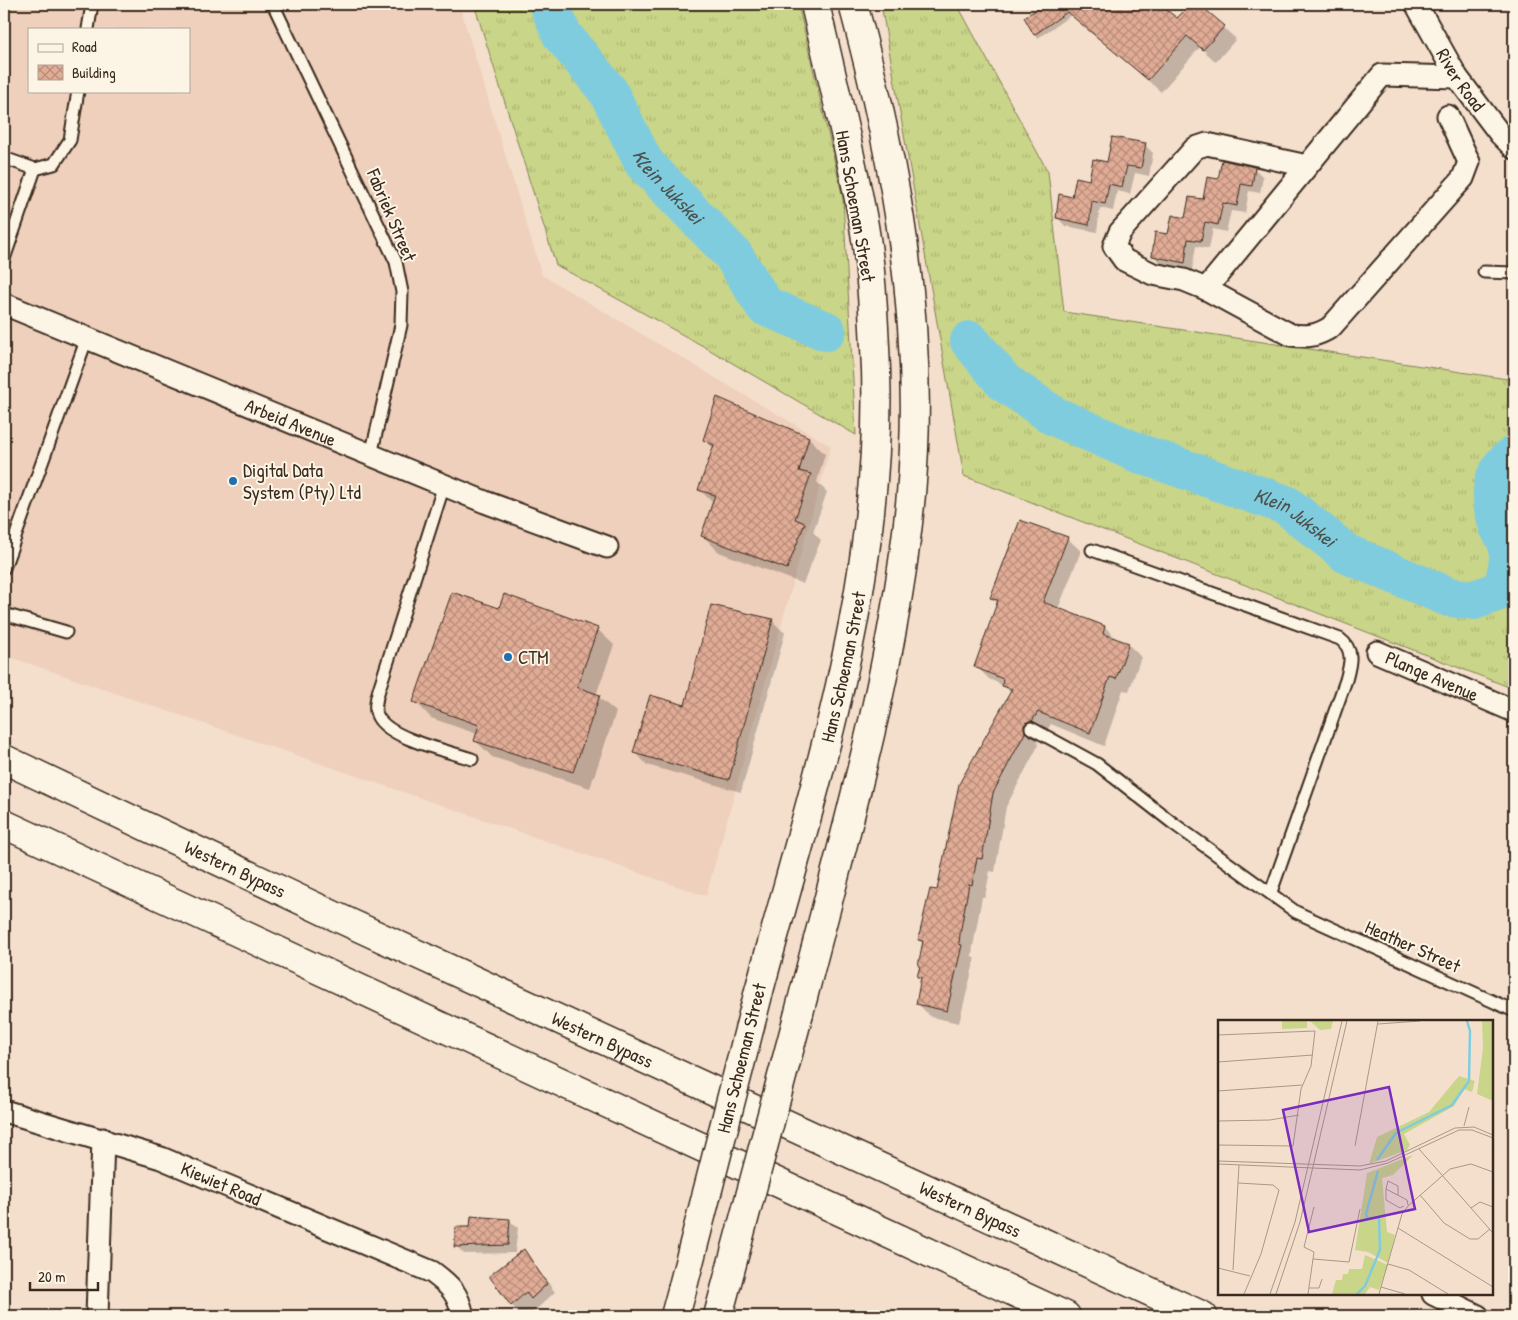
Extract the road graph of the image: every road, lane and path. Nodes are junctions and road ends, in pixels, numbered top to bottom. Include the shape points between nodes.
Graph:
1 (92, 4) edge
2 (273, 4) edge
3 (816, 4) edge
4 (854, 4) edge
5 (1416, 4) edge
6 (88, 28) edge
7 (1457, 77) junction
8 (78, 92) edge
9 (1448, 116) dead end
10 (1514, 148) edge
11 (5, 161) edge
12 (1307, 166) junction
13 (36, 169) junction
14 (4, 259) edge
15 (1484, 272) dead end
16 (1514, 274) edge
17 (1206, 289) junction
18 (4, 304) edge
19 (87, 338) junction
20 (371, 455) junction
21 (444, 485) junction
22 (608, 546) dead end
23 (1092, 550) dead end
24 (4, 568) edge
25 (4, 614) edge
26 (66, 632) dead end
27 (1377, 652) dead end
28 (1514, 711) edge
29 (1031, 728) dead end
30 (4, 759) edge
31 (472, 759) dead end
32 (4, 824) edge
33 (1271, 892) junction
34 (1514, 1011) edge
35 (4, 1111) edge
36 (103, 1139) junction
37 (1435, 1295) edge
38 (98, 1316) edge
39 (463, 1316) edge
40 (675, 1316) edge
41 (718, 1316) edge
42 (1066, 1316) edge
43 (1203, 1316) edge
44 (1478, 1316) edge

1 - 6 lane
2 - 20 lane, Fabriek Street via 396,262 402,292 401,325
3 - 40 main road, Hans Schoeman Street, bridge via 864,227 869,265 876,349 876,433 867,540 855,615 823,753
4 - 41 main road, Hans Schoeman Street, bridge via 887,142 910,292 914,431 912,492 881,690
5 - 7 street, River Road
7 - 10 street, River Road
7 - 12 street via 1382,75
8 - 13 lane via 70,140 54,164
9 - 17 street via 1470,162 1463,178 1332,327 1318,335 1291,335
11 - 13 lane
12 - 17 street
12 - 17 street via 1207,144 1195,148 1120,232 1114,246 1124,260 1153,274 1184,280
13 - 14 lane
15 - 16 lane
18 - 19 street, Arbeid Avenue
19 - 20 street, Arbeid Avenue
19 - 24 lane
20 - 21 street, Arbeid Avenue
21 - 22 street, Arbeid Avenue
21 - 31 lane via 382,680 376,711 392,732
23 - 33 lane via 1340,639 1350,651 1346,680
25 - 26 lane
27 - 28 street, Plange Avenue
29 - 33 lane, Heather Street via 1097,764 1174,824
30 - 43 main road, Western Bypass via 341,919
32 - 42 main road
33 - 34 lane, Heather Street via 1296,912
35 - 36 street, Kiewiet Road
36 - 38 street
36 - 39 street, Kiewiet Road via 161,1158 432,1272 451,1286
37 - 44 street

